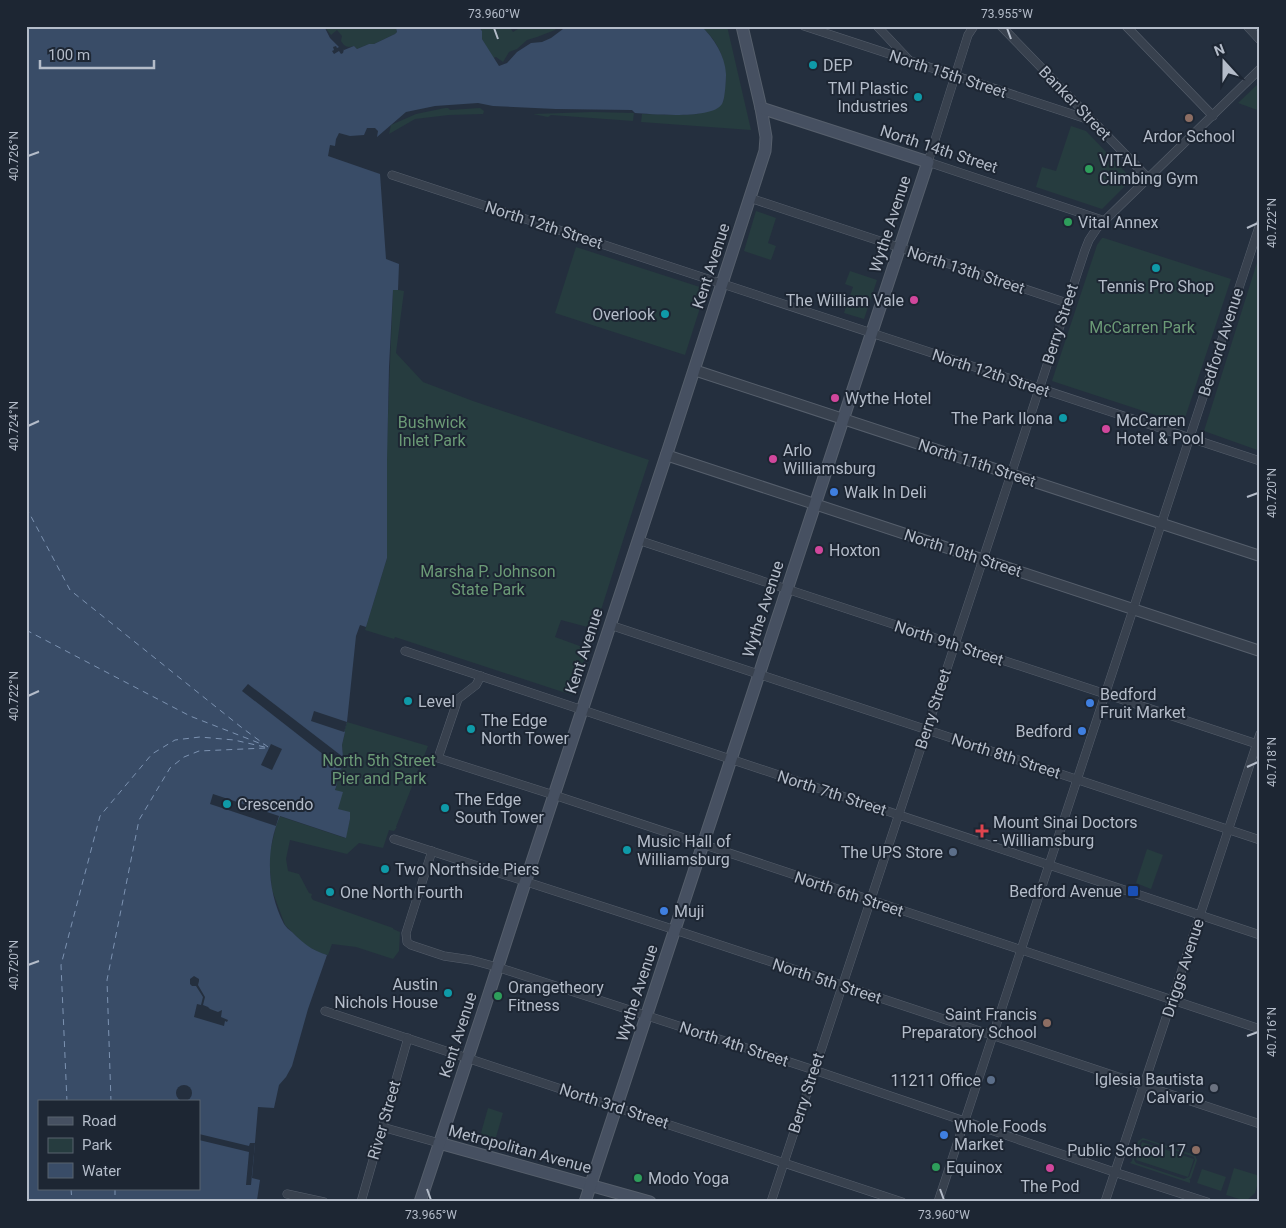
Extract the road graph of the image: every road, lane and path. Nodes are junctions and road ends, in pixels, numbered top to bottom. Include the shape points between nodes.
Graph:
1 (742, 26) edge
2 (804, 26) edge
3 (876, 26) edge
4 (974, 26) edge
5 (1001, 26) edge
6 (1126, 26) edge
7 (1247, 26) edge
8 (1260, 40) edge
9 (911, 61) junction
10 (1260, 70) edge
11 (955, 76) junction
12 (762, 108) junction
13 (1213, 116) junction
14 (1093, 122) junction
15 (928, 162) junction
16 (392, 175) dead end
17 (1149, 179) junction
18 (750, 198) junction
19 (1105, 221) junction
20 (1260, 224) edge
21 (900, 248) junction
22 (722, 284) junction
23 (1067, 303) junction
24 (872, 334) junction
25 (694, 370) junction
26 (1039, 389) junction
27 (843, 419) junction
28 (1190, 438) junction
29 (666, 455) junction
30 (1260, 461) edge
31 (1011, 474) junction
32 (815, 504) junction
33 (1161, 523) junction
34 (638, 540) junction
35 (1260, 556) edge
36 (983, 559) junction
37 (787, 589) junction
38 (1133, 609) junction
39 (610, 626) junction
40 (954, 644) junction
41 (405, 651) dead end
42 (1260, 651) edge
43 (758, 674) junction
44 (481, 676) junction
45 (1105, 694) junction
46 (582, 710) junction
47 (926, 730) junction
48 (1260, 734) edge
49 (1258, 745) edge
50 (731, 760) junction
51 (1077, 780) junction
52 (554, 796) junction
53 (898, 815) junction
54 (1228, 829) junction
55 (394, 839) dead end
56 (1260, 840) edge
57 (702, 845) junction
58 (432, 851) junction
59 (1049, 865) junction
60 (525, 882) junction
61 (870, 901) junction
62 (1200, 915) junction
63 (674, 930) junction
64 (1260, 935) edge
65 (1021, 951) junction
66 (498, 966) junction
67 (842, 986) junction
68 (1172, 1000) junction
69 (325, 1011) dead end
70 (647, 1015) junction
71 (1260, 1029) edge
72 (992, 1036) junction
73 (408, 1038) junction
74 (468, 1058) junction
75 (814, 1070) junction
76 (1144, 1086) junction
77 (616, 1107) junction
78 (964, 1121) junction
79 (1260, 1124) edge
80 (382, 1127) junction
81 (439, 1143) junction
82 (784, 1162) junction
83 (1114, 1172) junction
84 (590, 1185) junction
85 (287, 1194) dead end
86 (324, 1202) edge
87 (361, 1202) edge
88 (420, 1202) edge
89 (585, 1202) edge
90 (650, 1202) edge
91 (771, 1202) edge
92 (902, 1202) edge
93 (938, 1202) edge
94 (1104, 1202) edge
95 (1207, 1202) edge

1 - 12 main road, Kent Avenue
2 - 9 street, North 15th Street
3 - 9 street
4 - 11 street, Wythe Avenue
5 - 14 street, Banker Street
6 - 13 street
7 - 8 street
9 - 11 street, North 15th Street
10 - 13 street, Berry Street
11 - 14 street, North 15th Street
11 - 15 street, Wythe Avenue
12 - 15 main road, North 14th Street
12 - 18 main road, Kent Avenue via 766,146
13 - 17 street, Berry Street
14 - 17 street, Banker Street
15 - 19 street, North 14th Street
15 - 21 main road, Wythe Avenue
16 - 22 street, North 12th Street
17 - 19 street, Berry Street
18 - 21 street, North 13th Street
18 - 22 main road, Kent Avenue
19 - 23 street, Berry Street via 1089,240
20 - 28 street, Bedford Avenue
21 - 23 street, North 13th Street
21 - 24 main road, Wythe Avenue
22 - 24 street, North 12th Street
22 - 25 main road, Kent Avenue
23 - 26 street, Berry Street
24 - 26 street, North 12th Street
24 - 27 main road, Wythe Avenue
25 - 27 street, North 11th Street
25 - 29 main road, Kent Avenue
26 - 28 street, North 12th Street
26 - 31 street, Berry Street
27 - 31 street, North 11th Street
27 - 32 main road, Wythe Avenue
28 - 30 street, North 12th Street
28 - 33 street, Bedford Avenue
29 - 32 street, North 10th Street
29 - 34 main road, Kent Avenue
31 - 33 street, North 11th Street
31 - 36 street, Berry Street
32 - 36 street, North 10th Street
32 - 37 main road, Wythe Avenue
33 - 35 street, North 11th Street
33 - 38 street, Bedford Avenue
34 - 37 street, North 9th Street
34 - 39 main road, Kent Avenue
36 - 38 street, North 10th Street
36 - 40 street, Berry Street
37 - 40 street, North 9th Street
37 - 43 main road, Wythe Avenue
38 - 42 street, North 10th Street
38 - 45 street, Bedford Avenue
39 - 43 street, North 8th Street
39 - 46 main road, Kent Avenue
40 - 45 street, North 9th Street
40 - 47 street, Berry Street
41 - 44 street, North 7th Street
43 - 47 street, North 8th Street
43 - 50 main road, Wythe Avenue
44 - 46 street, North 7th Street
44 - 52 street, North 6th Street via 458,699 438,758
45 - 49 street, North 9th Street
45 - 51 street, Bedford Avenue
46 - 50 street, North 7th Street
46 - 52 main road, Kent Avenue
47 - 51 street, North 8th Street
47 - 53 street, Berry Street
48 - 49 street, Driggs Avenue
49 - 54 street, Driggs Avenue
50 - 53 street, North 7th Street
50 - 57 main road, Wythe Avenue
51 - 54 street, North 8th Street
51 - 59 street, Bedford Avenue
52 - 57 street, North 6th Street
52 - 60 main road, Kent Avenue
53 - 59 street, North 7th Street
53 - 61 street, Berry Street
54 - 56 street, North 8th Street
54 - 62 street, Driggs Avenue
55 - 58 street, North 5th Street
57 - 61 street, North 6th Street
57 - 63 main road, Wythe Avenue
58 - 60 street, North 5th Street
58 - 66 street, North 4th Street via 407,927 407,942 444,956
59 - 62 street, North 7th Street
59 - 65 street, Bedford Avenue
60 - 63 street, North 5th Street
60 - 66 main road, Kent Avenue
61 - 65 street, North 6th Street
61 - 67 street, Berry Street
62 - 64 street, North 7th Street
62 - 68 street, Driggs Avenue
63 - 67 street, North 5th Street
63 - 70 main road, Wythe Avenue
65 - 68 street, North 6th Street
65 - 72 street, Bedford Avenue
66 - 70 street, North 4th Street
66 - 74 main road, Kent Avenue
67 - 72 street, North 5th Street
67 - 75 street, Berry Street
68 - 71 street, North 6th Street
68 - 76 street, Driggs Avenue
69 - 73 street, North 3rd Street
70 - 75 street, North 4th Street
70 - 77 main road, Wythe Avenue
72 - 76 street, North 5th Street
72 - 78 street, Bedford Avenue
73 - 74 street, North 3rd Street
73 - 80 street, River Street
74 - 77 street, North 3rd Street
74 - 81 main road, Kent Avenue
75 - 78 street, North 4th Street
75 - 82 street, Berry Street
76 - 79 street, North 5th Street
76 - 83 street, Driggs Avenue
77 - 82 street, North 3rd Street
77 - 84 main road, Wythe Avenue
78 - 83 street, North 4th Street
78 - 93 street, Bedford Avenue
80 - 81 street, Metropolitan Avenue
80 - 87 street, River Street
81 - 84 main road, Metropolitan Avenue
81 - 88 main road, Kent Avenue
82 - 91 street, Berry Street
82 - 92 street, North 3rd Street
83 - 94 street, Driggs Avenue
83 - 95 street, North 4th Street
84 - 89 main road, Wythe Avenue
84 - 90 main road, Metropolitan Avenue
85 - 86 street

